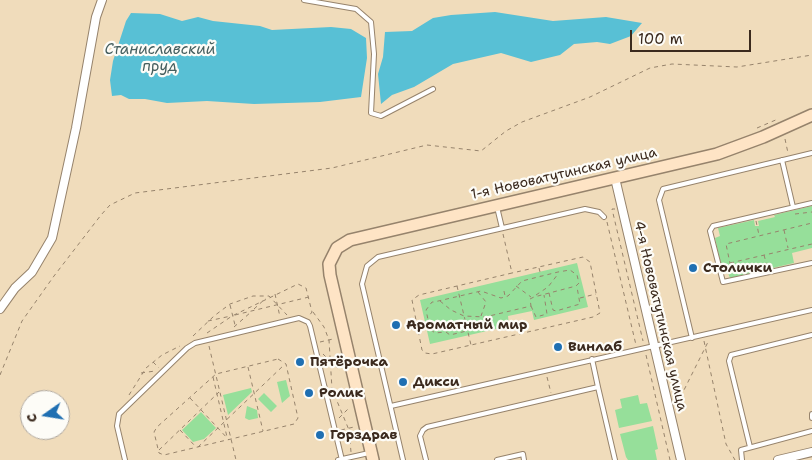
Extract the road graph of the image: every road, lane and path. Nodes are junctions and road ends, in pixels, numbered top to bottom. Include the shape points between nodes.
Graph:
1 (102, 0) edge
2 (304, 0) edge
3 (812, 55) edge
4 (433, 89) dead end
5 (812, 115) edge
6 (785, 139) dead end
7 (812, 153) edge
8 (789, 158) junction
9 (782, 160) junction
10 (615, 178) junction
11 (812, 203) edge
12 (497, 205) junction
13 (793, 207) junction
14 (615, 209) dead end
15 (755, 216) junction
16 (604, 217) joint
17 (811, 223) edge
18 (502, 228) junction
19 (812, 228) edge
20 (784, 229) junction
21 (760, 235) junction
22 (812, 244) edge
23 (788, 249) junction
24 (764, 255) junction
25 (729, 263) junction
26 (812, 263) edge
27 (538, 267) junction
28 (558, 272) junction
29 (512, 273) junction
30 (733, 273) dead end
31 (768, 273) junction
32 (541, 277) junction
33 (457, 286) junction
34 (516, 286) junction
35 (576, 286) junction
36 (504, 290) dead end
37 (478, 292) junction
38 (549, 293) junction
39 (275, 294) junction
40 (544, 294) junction
41 (597, 294) junction
42 (268, 296) junction
43 (459, 296) junction
44 (309, 297) junction
45 (505, 297) junction
46 (532, 297) junction
47 (579, 298) junction
48 (440, 301) junction
49 (230, 304) dead end
50 (277, 305) junction
51 (531, 306) junction
52 (0, 309) edge
53 (312, 310) junction
54 (812, 310) edge
55 (252, 311) junction
56 (232, 316) junction
57 (464, 316) junction
58 (480, 317) junction
59 (292, 320) junction
60 (306, 321) junction
61 (207, 322) dead end
62 (282, 322) junction
63 (465, 323) junction
64 (235, 326) junction
65 (467, 331) junction
66 (446, 332) junction
67 (236, 333) junction
68 (712, 334) junction
69 (812, 335) edge
70 (224, 336) junction
71 (702, 336) junction
72 (692, 338) junction
73 (333, 339) dead end
74 (206, 340) junction
75 (329, 340) junction
76 (315, 345) junction
77 (471, 345) junction
78 (654, 345) junction
79 (644, 347) junction
80 (637, 348) junction
81 (705, 348) junction
82 (592, 359) junction
83 (152, 362) dead end
84 (332, 362) junction
85 (286, 364) junction
86 (248, 366) junction
87 (546, 370) junction
88 (161, 371) junction
89 (340, 371) dead end
90 (141, 373) dead end
91 (0, 374) edge
92 (216, 374) junction
93 (213, 377) junction
94 (598, 387) junction
95 (220, 392) junction
96 (217, 394) junction
97 (254, 394) junction
98 (190, 398) junction
99 (552, 398) junction
100 (677, 405) dead end
101 (390, 406) junction
102 (349, 408) dead end
103 (201, 410) junction
104 (812, 414) edge
105 (342, 415) junction
106 (812, 418) edge
107 (226, 420) junction
108 (224, 423) junction
109 (333, 424) junction
110 (354, 427) dead end
111 (218, 428) junction
112 (349, 428) junction
113 (180, 430) junction
114 (812, 431) edge
115 (263, 432) junction
116 (335, 432) junction
117 (227, 437) junction
118 (230, 440) junction
119 (750, 447) junction
120 (197, 448) junction
121 (158, 450) junction
122 (812, 452) edge
123 (372, 456) edge
124 (350, 457) junction
125 (125, 460) edge
126 (236, 460) edge
127 (340, 460) edge
128 (403, 460) edge
129 (426, 460) edge
130 (497, 460) edge
131 (524, 460) edge
132 (616, 460) edge
133 (670, 460) edge
134 (681, 460) edge
135 (735, 460) edge
136 (742, 460) edge
137 (778, 460) edge

1 - 52 street via 52,238 32,272
2 - 4 lane via 356,9 371,22 374,54 371,113 381,116
3 - 91 path via 737,67 672,64 650,68 590,97 522,122 481,151 427,145 332,168 135,193 110,205 101,214 54,276 22,321
5 - 10 street, 1-я Нововатутинская улица via 717,154
6 - 8 path
7 - 8 lane
8 - 9 lane
9 - 13 lane
9 - 72 lane via 669,186 660,194
10 - 12 street, 1-я Нововатутинская улица
10 - 78 street, 4-я Нововатутинская улица
11 - 13 lane
12 - 18 lane
12 - 123 street, 1-я Нововатутинская улица via 350,240 337,248 329,264
13 - 15 lane
14 - 79 path via 612,209
15 - 21 path
15 - 31 lane via 711,227 718,269 724,283
16 - 18 lane via 599,212 585,209
16 - 80 path
17 - 19 path
17 - 20 path
18 - 29 path
18 - 101 lane via 378,257 367,266 362,284
20 - 21 path
20 - 23 path
21 - 25 path via 726,244
22 - 23 path
23 - 24 path
24 - 25 path
24 - 31 path
25 - 30 path
26 - 31 lane
27 - 29 path
27 - 32 path
27 - 41 path via 583,257 590,262
28 - 32 path
28 - 35 path via 575,272 579,283
28 - 46 path via 548,287
29 - 33 path
32 - 34 path via 522,281
33 - 43 path
33 - 77 path via 418,295 412,300 422,350 432,354
34 - 45 path
34 - 46 path
35 - 38 path
35 - 47 path
36 - 45 path
37 - 43 path
37 - 45 path
37 - 58 path via 486,302
38 - 40 path
38 - 47 path via 555,311 580,305
39 - 42 path
39 - 44 path via 301,284
39 - 50 path
40 - 46 path
40 - 51 path via 547,314 536,317
41 - 47 path
41 - 77 path via 600,308 597,315
42 - 50 path
42 - 55 path
42 - 56 path
43 - 48 path
43 - 57 path
44 - 50 path
44 - 53 path
46 - 51 path
48 - 57 path
48 - 66 path via 431,303 426,313 432,332
49 - 56 path
50 - 55 path
50 - 59 path
50 - 62 path
51 - 58 path
53 - 60 path
53 - 75 path
54 - 68 lane
55 - 56 path
55 - 64 path
56 - 61 path
56 - 64 path
56 - 74 path via 208,332
57 - 58 path
57 - 63 path
58 - 65 path via 482,327
59 - 60 lane
59 - 62 lane
60 - 76 lane
62 - 67 lane
63 - 65 path
63 - 66 path via 447,327
64 - 67 path
64 - 70 path
65 - 66 path via 450,335
65 - 77 path
67 - 70 lane
68 - 71 lane
68 - 81 path
69 - 119 lane via 731,355 729,361
70 - 74 lane
71 - 72 lane
71 - 81 path
72 - 78 lane
73 - 75 path
74 - 88 lane via 188,348
74 - 92 path
75 - 76 path
75 - 84 path
76 - 84 path
76 - 109 lane
78 - 79 lane
78 - 134 street, 4-я Нововатутинская улица
79 - 80 lane
79 - 133 path
80 - 82 lane
81 - 100 path
81 - 135 path via 726,444
82 - 87 lane
82 - 94 lane
83 - 88 path
84 - 89 path
84 - 105 path via 332,388
85 - 86 path via 278,359
85 - 97 path
85 - 115 path via 298,418 291,426
86 - 92 path
86 - 97 path
87 - 99 path
87 - 101 lane
88 - 90 path
88 - 125 lane via 119,414 117,426
92 - 93 path
92 - 95 path
93 - 96 path
93 - 98 path
94 - 99 lane
94 - 132 lane
95 - 96 path
95 - 107 path
96 - 103 path
96 - 108 path
97 - 107 path
97 - 115 path
98 - 103 path
98 - 121 path via 155,430
99 - 129 lane via 427,428 420,436
101 - 128 lane
102 - 105 path
103 - 111 path
103 - 113 path
104 - 106 lane
105 - 109 path
105 - 112 path
107 - 108 path
107 - 118 path
108 - 111 path
108 - 117 path
109 - 116 lane
110 - 112 path
111 - 117 path
111 - 120 path
112 - 116 path
112 - 124 path
113 - 120 path
113 - 121 path
114 - 119 lane
115 - 118 path
116 - 127 lane
117 - 118 path
118 - 120 path
118 - 126 path
119 - 136 lane via 741,450
120 - 121 path via 164,455 160,455
122 - 137 street
123 - 124 lane
124 - 127 lane
130 - 131 lane via 523,454

